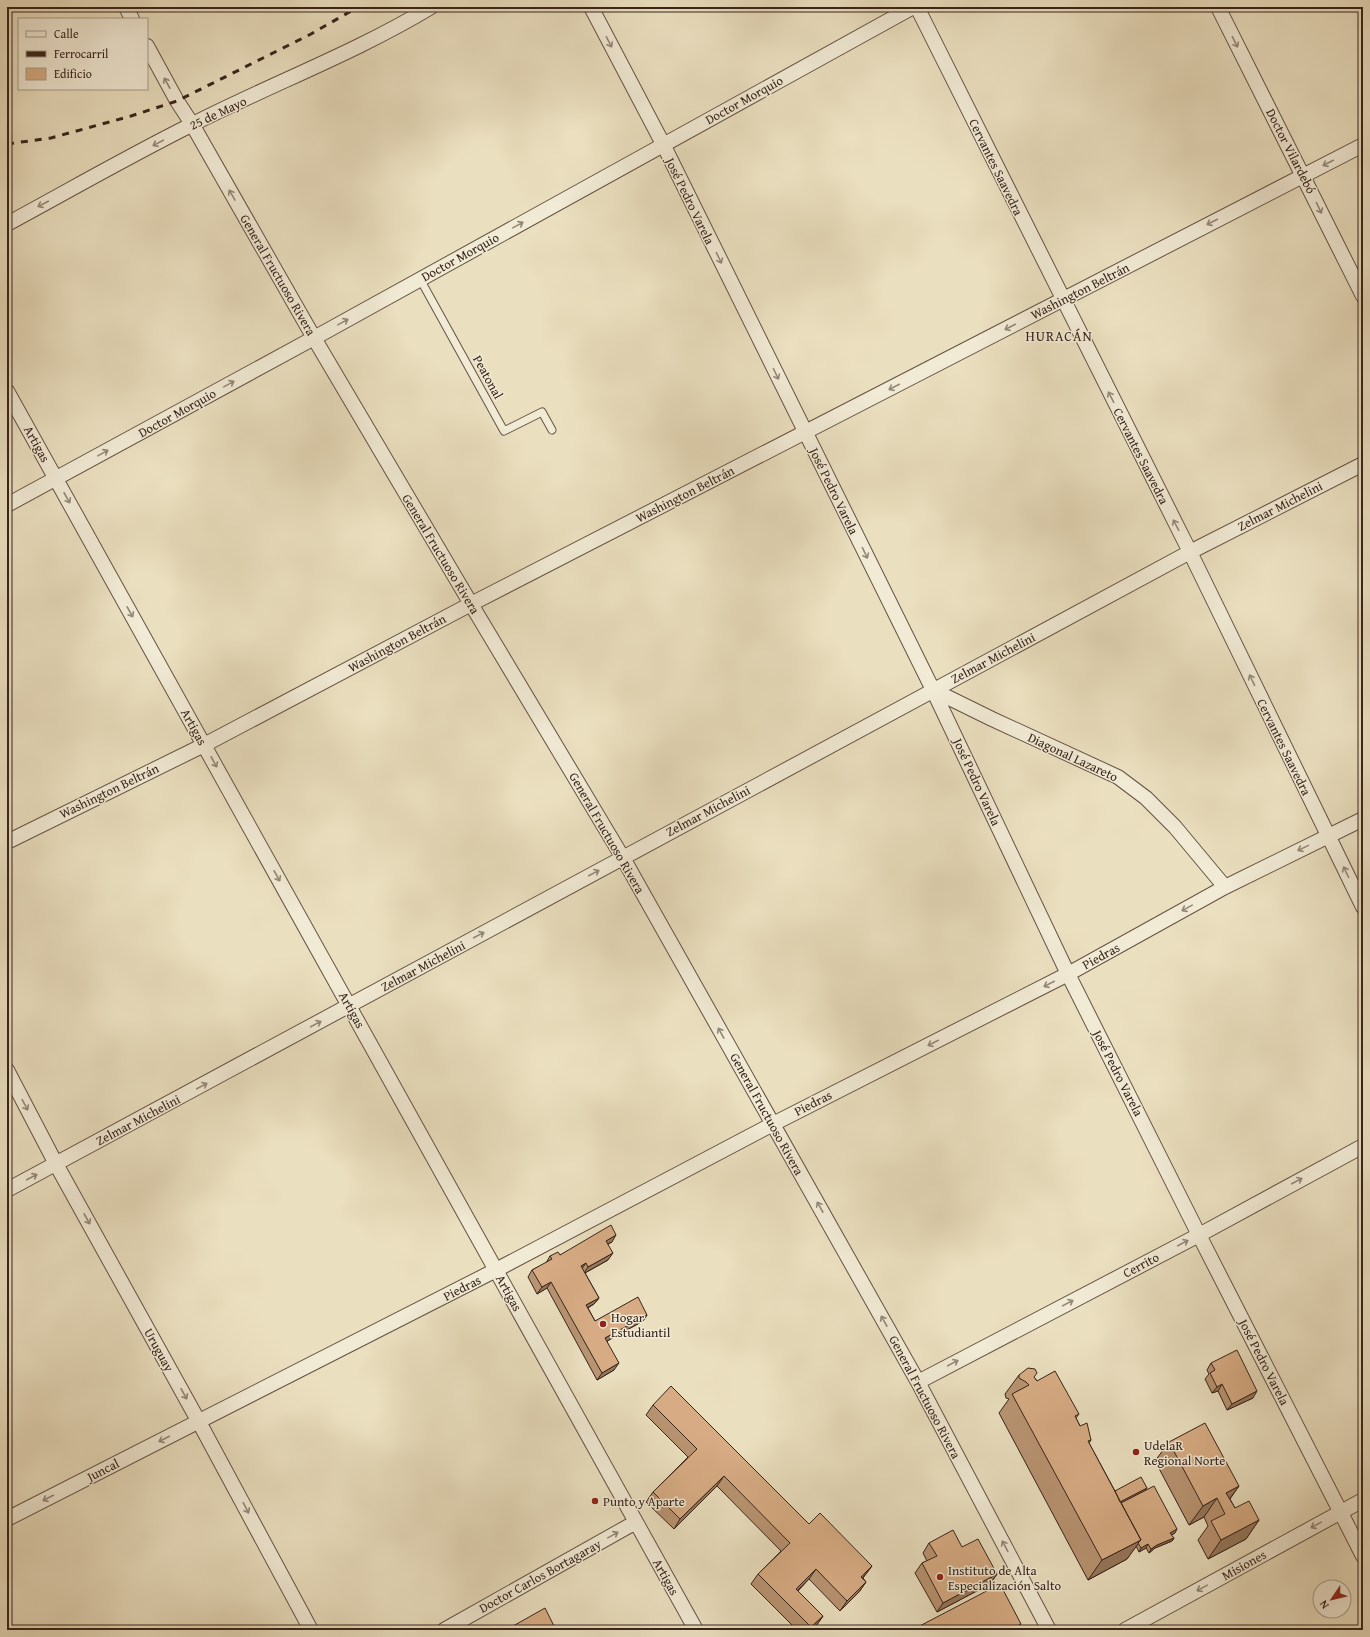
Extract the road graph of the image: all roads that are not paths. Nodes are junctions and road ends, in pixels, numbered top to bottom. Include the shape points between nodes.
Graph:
1 (126, 7) edge
2 (431, 7) edge
3 (591, 7) edge
4 (913, 7) edge
5 (917, 7) edge
6 (1218, 7) edge
7 (132, 18) edge
8 (148, 48) edge
9 (192, 124) junction
10 (663, 144) junction
11 (1363, 145) edge
12 (1303, 175) junction
13 (7, 224) edge
14 (420, 279) junction
15 (1363, 296) edge
16 (1062, 300) junction
17 (314, 338) junction
18 (7, 391) edge
19 (552, 430) dead end
20 (805, 433) junction
21 (1363, 464) edge
22 (56, 478) junction
23 (7, 505) edge
24 (1190, 552) junction
25 (470, 604) junction
26 (933, 690) junction
27 (204, 745) junction
28 (1363, 819) edge
29 (1328, 836) junction
30 (7, 842) edge
31 (623, 858) junction
32 (1225, 887) junction
33 (1363, 907) edge
34 (1068, 974) junction
35 (350, 1006) junction
36 (7, 1070) edge
37 (772, 1124) junction
38 (1363, 1146) edge
39 (56, 1164) junction
40 (7, 1190) edge
41 (1199, 1235) junction
42 (496, 1270) junction
43 (918, 1382) junction
44 (199, 1422) junction
45 (1363, 1500) edge
46 (1341, 1511) junction
47 (7, 1519) edge
48 (636, 1522) junction
49 (1363, 1556) edge
50 (311, 1630) edge
51 (444, 1630) edge
52 (696, 1630) edge
53 (1049, 1630) edge
54 (1125, 1630) edge

1 - 7 street
2 - 9 street, 25 de Mayo via 342,55
3 -> 10 street, José Pedro Varela
4 - 10 street, Doctor Morquio
5 - 16 street, Cervantes Saavedra
6 -> 12 street, Doctor Vilardebó
9 -> 8 street, General Fructuoso Rivera
9 -> 13 street, 25 de Mayo
17 -> 9 street, General Fructuoso Rivera
14 -> 10 street, Doctor Morquio
10 -> 20 street, José Pedro Varela
11 -> 12 street, Washington Beltrán
12 -> 15 street, Doctor Vilardebó
12 -> 16 street, Washington Beltrán
17 -> 14 street, Doctor Morquio
14 - 19 lane, Peatonal via 504,431 542,412
16 -> 20 street, Washington Beltrán
24 -> 16 street, Cervantes Saavedra
22 -> 17 street, Doctor Morquio
17 - 25 street, General Fructuoso Rivera
18 - 22 street, Artigas
20 - 25 street, Washington Beltrán
20 -> 26 street, José Pedro Varela
21 - 24 street, Zelmar Michelini
22 - 23 street, Doctor Morquio
22 -> 27 street, Artigas
24 - 26 street, Zelmar Michelini
29 -> 24 street, Cervantes Saavedra
25 - 27 street, Washington Beltrán
25 - 31 street, General Fructuoso Rivera
26 - 31 street, Zelmar Michelini
26 - 32 street, Diagonal Lazareto via 1118,777 1146,798 1170,822
26 - 34 street, José Pedro Varela
27 - 30 street, Washington Beltrán
27 -> 35 street, Artigas
28 - 29 street, Piedras
29 -> 32 street, Piedras
33 -> 29 street, Cervantes Saavedra
35 -> 31 street, Zelmar Michelini
37 -> 31 street, General Fructuoso Rivera
32 -> 34 street, Piedras
34 -> 37 street, Piedras
34 - 41 street, José Pedro Varela
39 -> 35 street, Zelmar Michelini
35 - 42 street, Artigas
36 -> 39 street, Uruguay
37 - 42 street, Piedras
43 -> 37 street, General Fructuoso Rivera
41 -> 38 street, Cerrito
40 -> 39 street, Zelmar Michelini
39 -> 44 street, Uruguay
43 -> 41 street, Cerrito
41 - 46 street, José Pedro Varela
42 - 44 street, Piedras
42 - 48 street, Artigas
53 -> 43 street, General Fructuoso Rivera
44 -> 47 street, Juncal
44 -> 50 street, Uruguay
45 - 46 street, Misiones
46 - 49 street, José Pedro Varela
46 -> 54 street, Misiones
51 -> 48 street, Doctor Carlos Bortagaray
48 - 52 street, Artigas

